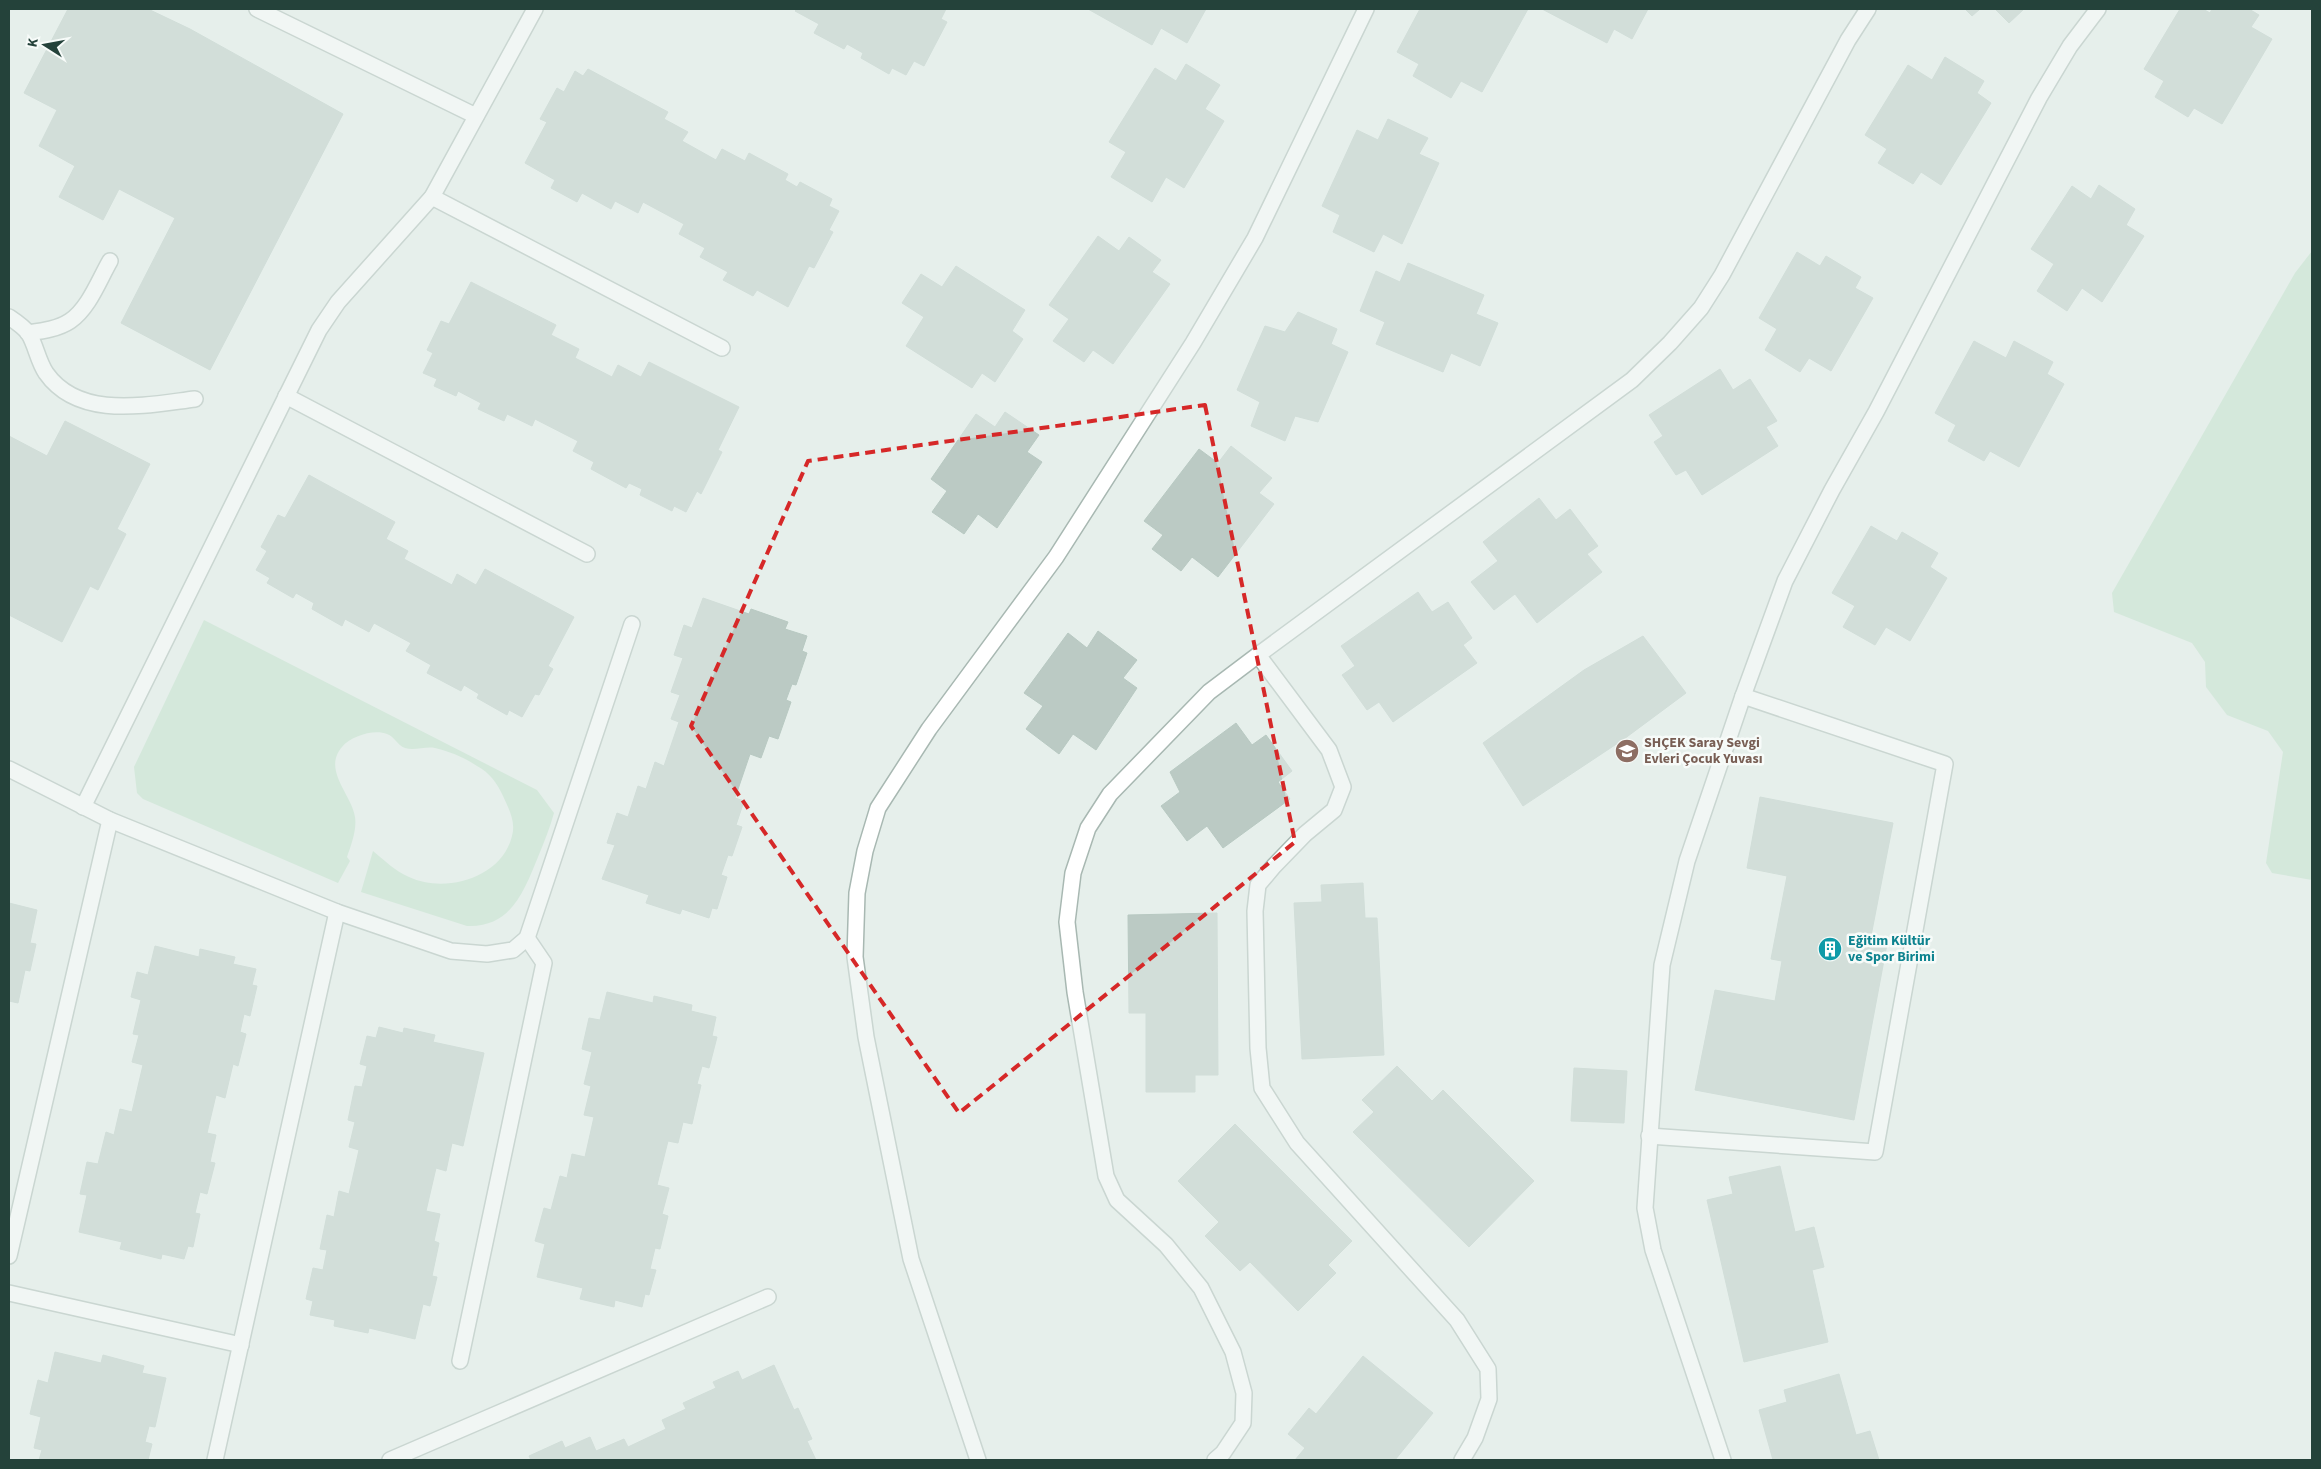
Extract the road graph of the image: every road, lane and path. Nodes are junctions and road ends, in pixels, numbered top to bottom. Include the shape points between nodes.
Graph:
1 (257, 9) edge
2 (535, 9) edge
3 (1366, 9) edge
4 (1868, 9) edge
5 (2098, 9) edge
6 (476, 116) junction
7 (432, 197) junction
8 (110, 261) dead end
9 (9, 317) edge
10 (28, 333) junction
11 (722, 348) dead end
12 (286, 396) junction
13 (195, 399) dead end
14 (587, 554) dead end
15 (632, 624) dead end
16 (1258, 655) junction
17 (1743, 696) junction
18 (9, 770) edge
19 (83, 807) junction
20 (110, 820) junction
21 (338, 912) junction
22 (527, 938) junction
23 (1649, 1136) junction
24 (9, 1256) edge
25 (9, 1293) edge
26 (768, 1297) dead end
27 (241, 1345) junction
28 (460, 1361) dead end
29 (215, 1460) edge
30 (390, 1460) edge
31 (978, 1460) edge
32 (1215, 1460) edge
33 (1462, 1460) edge
34 (1723, 1460) edge

1 - 6 lane
2 - 6 lane
3 - 31 lane via 1255,238 1193,343 1056,557 929,729 883,800 865,851 857,893 855,957 866,1037 911,1259
4 - 16 lane via 1848,40 1722,275 1701,308 1670,342 1625,386
5 - 17 lane via 2070,46 2039,98 1832,490 1785,581
6 - 7 lane
7 - 11 lane
7 - 12 lane via 338,302 319,330
8 - 10 lane via 88,300 70,320 52,329
9 - 10 lane
10 - 13 lane via 46,372 63,391 89,403 120,406
12 - 14 lane
12 - 19 lane
15 - 22 lane
16 - 32 lane via 1209,692 1110,794 1088,828 1073,873 1067,922 1075,992 1106,1176 1117,1200 1166,1245 1201,1288 1233,1352 1244,1393 1243,1423
16 - 33 lane via 1329,750 1343,786 1334,810 1305,834 1258,885 1255,921 1262,1088 1297,1143 1457,1320 1488,1369 1489,1399 1475,1438
17 - 23 lane via 1687,861 1662,965
17 - 23 lane via 1945,764 1875,1152
18 - 19 lane
19 - 20 lane
20 - 21 lane
20 - 24 lane
21 - 22 lane via 451,950 487,954 513,950
21 - 27 lane
22 - 28 lane via 544,963
23 - 34 lane via 1645,1208 1653,1250
25 - 27 lane
26 - 30 lane
27 - 29 lane

